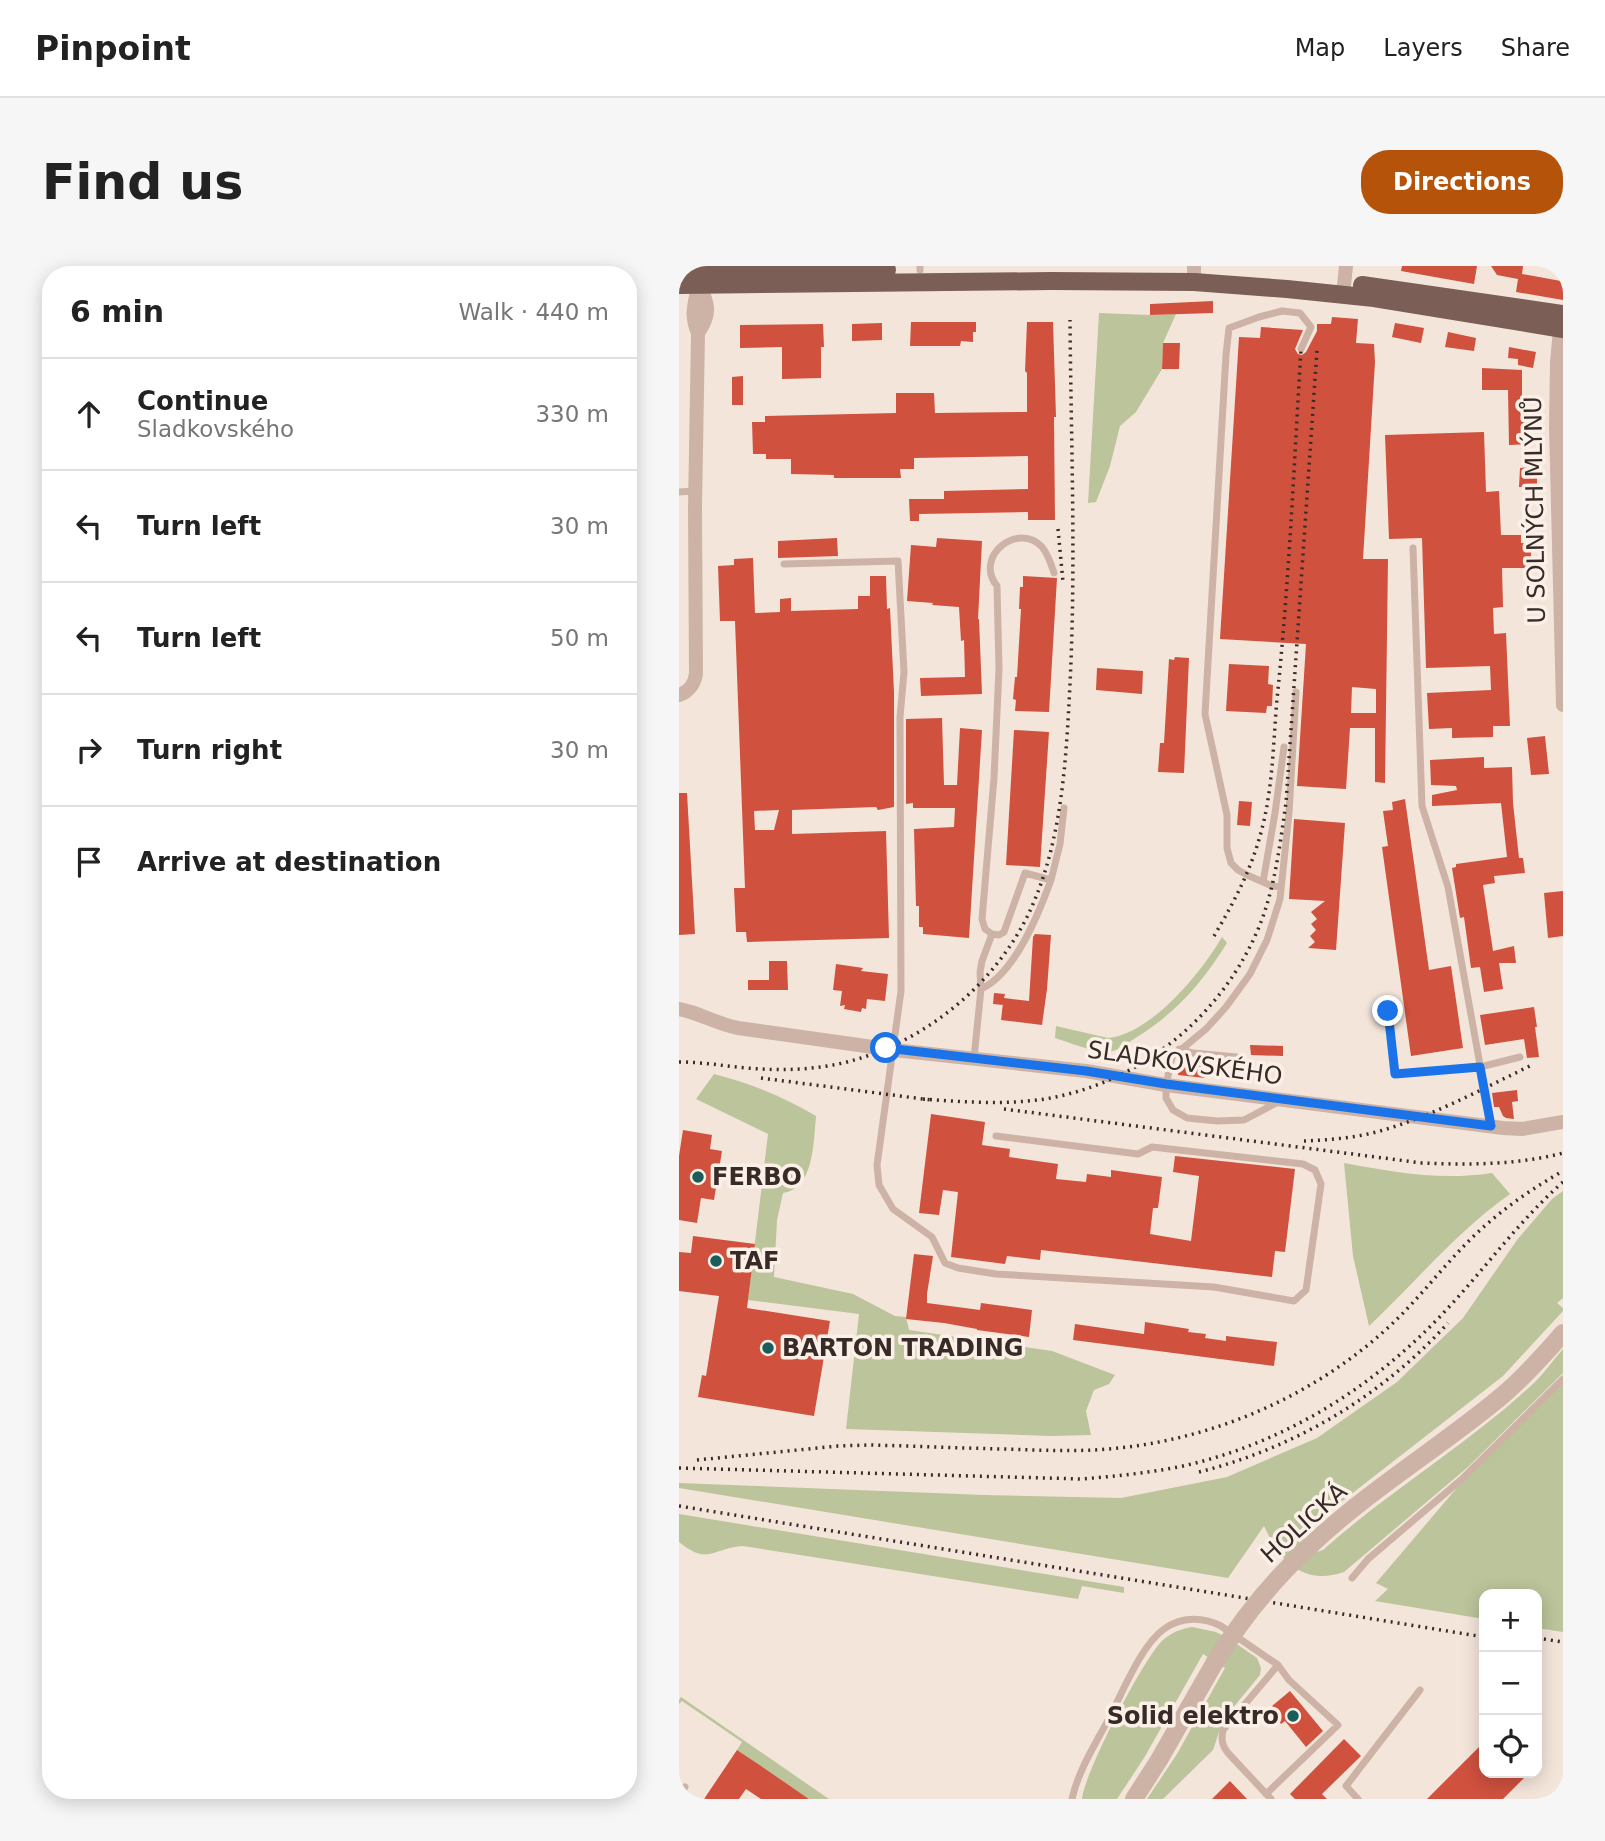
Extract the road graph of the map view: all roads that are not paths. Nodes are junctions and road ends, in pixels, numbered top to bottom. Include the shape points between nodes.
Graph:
1 (807, 268) edge
2 (920, 268) edge
3 (679, 273) edge
4 (1194, 273) edge
5 (699, 279) junction
6 (1344, 281) edge
7 (679, 285) edge
8 (1562, 321) edge
9 (1301, 349) dead end
10 (695, 491) junction
11 (679, 492) edge
12 (1413, 548) dead end
13 (783, 564) dead end
14 (1054, 573) dead end
15 (1562, 676) edge
16 (1296, 692) dead end
17 (679, 695) edge
18 (1563, 705) edge
19 (1284, 747) dead end
20 (1064, 808) dead end
21 (1051, 880) junction
22 (1263, 882) junction
23 (1281, 887) junction
24 (992, 934) junction
25 (981, 989) junction
26 (679, 1009) edge
27 (1388, 1011) dead end
28 (894, 1049) junction
29 (1179, 1049) junction
30 (1237, 1057) dead end
31 (1520, 1057) dead end
32 (974, 1058) junction
33 (1480, 1067) junction
34 (1166, 1084) junction
35 (1283, 1100) junction
36 (1563, 1122) edge
37 (1491, 1126) junction
38 (996, 1136) dead end
39 (1563, 1333) edge
40 (1563, 1379) edge
41 (1352, 1578) dead end
42 (1279, 1665) junction
43 (1420, 1690) dead end
44 (685, 1787) dead end
45 (1269, 1797) edge
46 (679, 1799) edge
47 (1072, 1799) edge
48 (1134, 1799) edge
49 (1358, 1799) edge

1 - 2 main road
1 - 5 main road
2 - 4 main road
3 - 5 main road
4 - 5 main road via 1038,281
4 - 6 main road
5 - 7 main road
5 - 10 street via 708,302 706,322 698,333
6 - 8 main road
8 - 15 street, U SOLNÝCH MLÝNŮ via 1556,427
9 - 22 lane via 1311,327 1300,313 1282,311 1230,328 1226,355 1205,714 1227,815 1231,863
10 - 11 lane
10 - 17 street via 696,680
12 - 33 lane via 1422,806 1448,887
13 - 28 lane via 898,561 904,672 901,991
14 - 24 lane via 1038,543 1016,538 997,550 989,569 997,586 999,669 982,919
15 - 18 street, U SOLNÝCH MLÝNŮ
16 - 23 lane
19 - 22 lane
20 - 21 lane
21 - 24 lane via 1025,873 1004,932
21 - 25 lane via 1016,954 996,979
22 - 23 lane
23 - 29 lane via 1267,940 1250,974 1206,1029
24 - 25 lane via 982,961
25 - 32 lane
26 - 28 street, SLADKOVSKÉHO via 724,1026
27 - 33 lane via 1395,1074
28 - 32 street, SLADKOVSKÉHO
28 - 38 lane via 877,1165 879,1185 893,1209 932,1237 945,1263 996,1274 1214,1287 1294,1301 1306,1290 1321,1184 1315,1170 1303,1164 1152,1147 1137,1154
29 - 30 lane
29 - 34 lane via 1172,1057
31 - 33 lane
32 - 34 street, SLADKOVSKÉHO
33 - 37 lane
34 - 35 street, SLADKOVSKÉHO
34 - 35 lane via 1166,1098 1173,1111 1187,1118 1244,1120
35 - 37 street, SLADKOVSKÉHO
36 - 37 street, SLADKOVSKÉHO via 1523,1129
39 - 48 street, HOLICKÁ, bridge via 1503,1395 1342,1517 1263,1594 1215,1662
40 - 41 lane
42 - 45 lane via 1223,1730 1221,1739 1228,1753
42 - 45 lane via 1338,1725
42 - 47 lane via 1213,1622 1185,1620 1165,1628 1142,1656 1081,1772
43 - 49 lane via 1346,1786
44 - 46 lane

